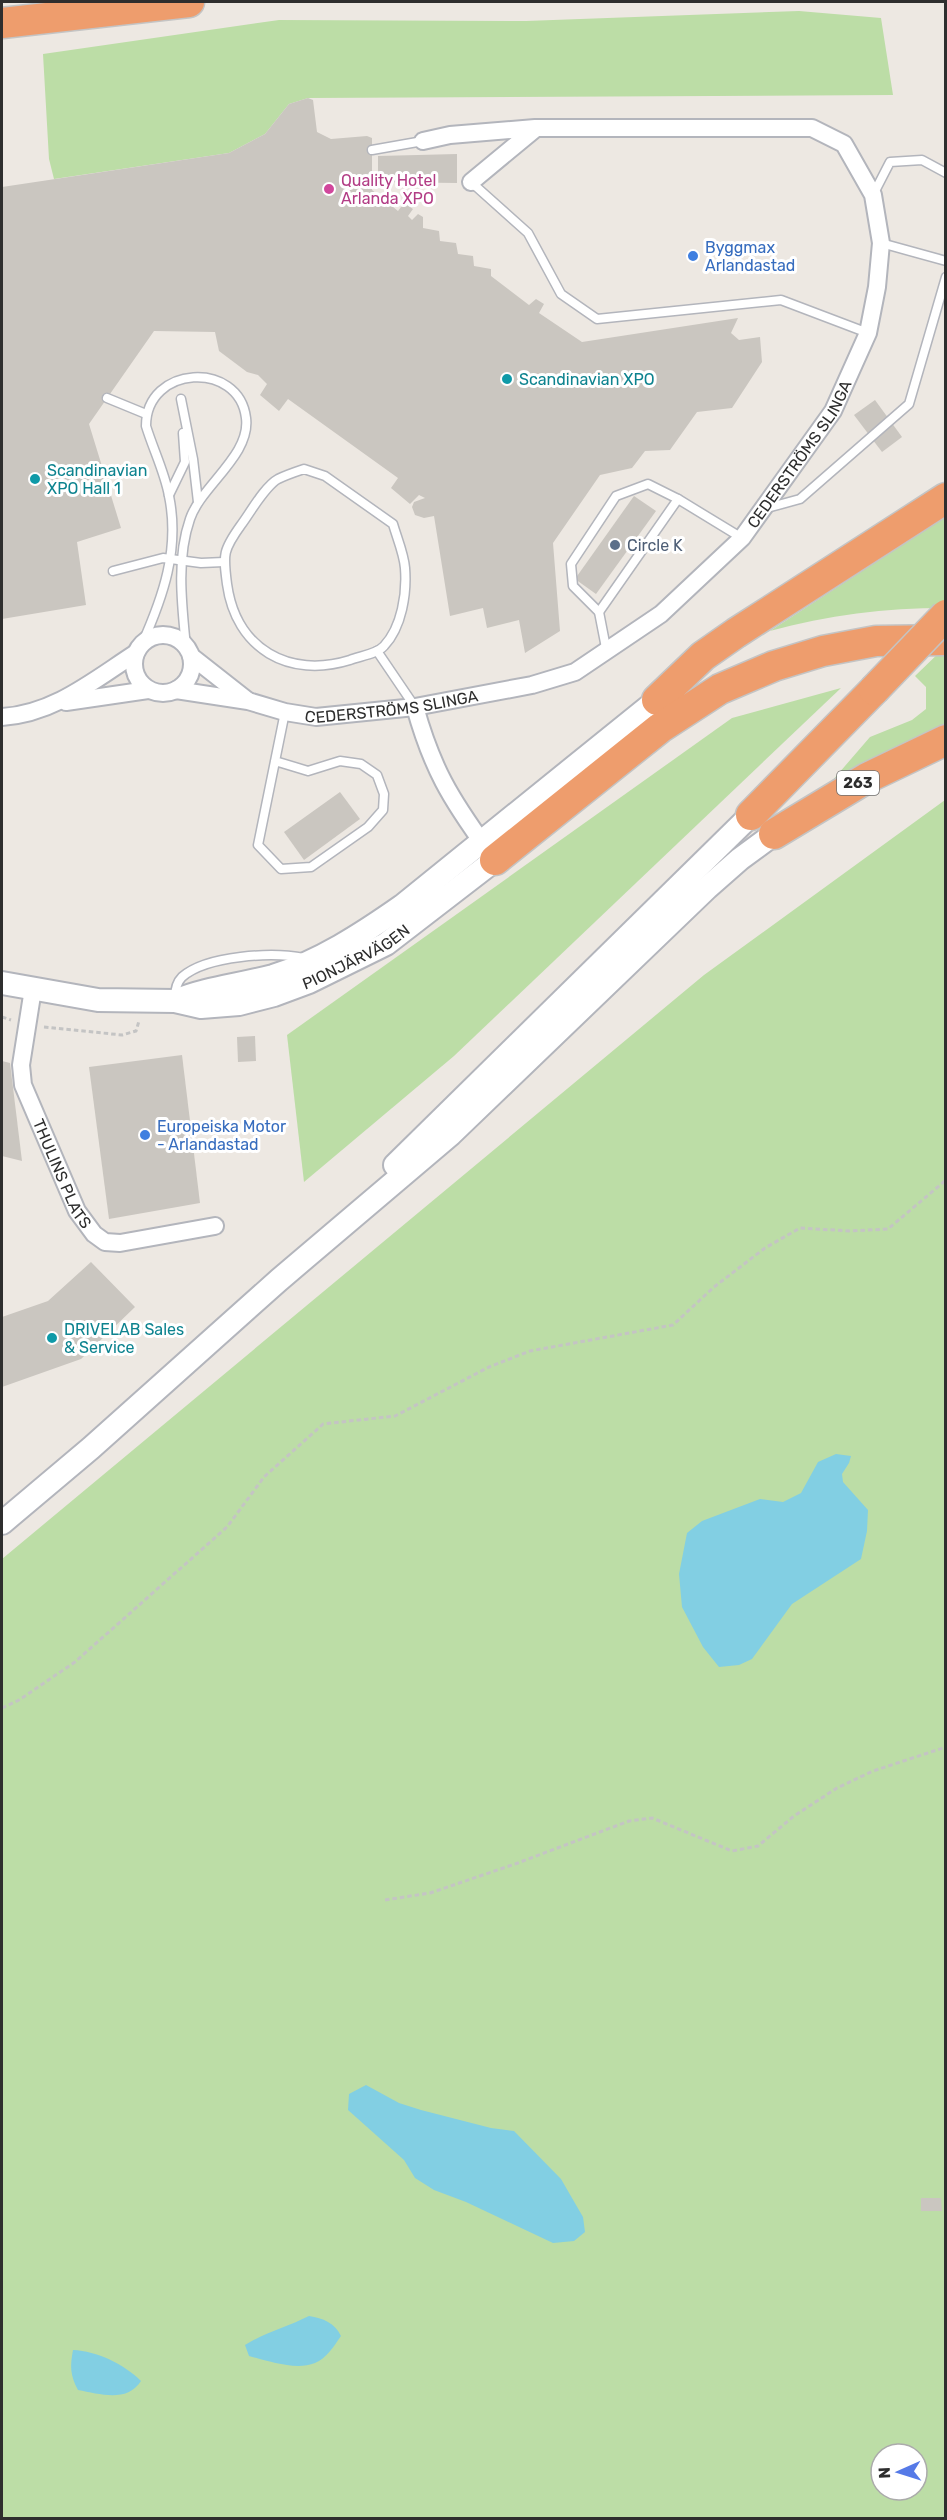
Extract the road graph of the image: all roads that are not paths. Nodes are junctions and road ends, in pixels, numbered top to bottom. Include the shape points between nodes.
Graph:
1 (189, 2) edge
2 (2, 24) edge
3 (535, 128) junction
4 (423, 141) joint
5 (372, 150) dead end
6 (945, 173) edge
7 (471, 182) joint
8 (873, 195) junction
9 (880, 243) junction
10 (945, 261) edge
11 (945, 277) edge
12 (868, 333) junction
13 (107, 399) dead end
14 (146, 414) junction
15 (169, 495) junction
16 (945, 498) edge
17 (678, 499) junction
18 (198, 502) junction
19 (763, 509) junction
20 (742, 538) junction
21 (170, 559) junction
22 (183, 560) junction
23 (224, 562) junction
24 (112, 571) dead end
25 (599, 612) junction
26 (945, 615) edge
27 (945, 621) edge
28 (945, 640) edge
29 (139, 648) junction
30 (188, 651) junction
31 (377, 651) junction
32 (607, 653) junction
33 (148, 690) junction
34 (176, 690) junction
35 (657, 700) junction
36 (248, 701) junction
37 (59, 703) junction
38 (415, 707) junction
39 (285, 712) junction
40 (2, 717) edge
41 (945, 740) edge
42 (275, 761) junction
43 (752, 815) joint
44 (774, 834) joint
45 (489, 851) junction
46 (2, 983) edge
47 (33, 989) junction
48 (175, 1001) junction
49 (215, 1226) dead end
50 (279, 1280) junction
51 (2, 1523) edge

1 - 2 highway
3 - 4 street, CEDERSTRÖMS SLINGA
3 - 7 street
3 - 8 street, CEDERSTRÖMS SLINGA via 812,128 844,144
4 - 5 lane
6 - 8 lane via 922,160 890,162
7 - 12 lane via 528,233 561,294 597,319 781,300
8 - 9 street, CEDERSTRÖMS SLINGA
9 - 10 lane
9 - 12 street, CEDERSTRÖMS SLINGA
11 - 19 lane via 909,405 800,498
12 - 19 street, CEDERSTRÖMS SLINGA via 833,411
13 - 14 lane
14 - 15 lane via 146,426
14 - 18 lane via 154,397 171,381 194,376 225,383 238,397 246,417 245,434 225,469
15 - 18 lane via 185,462 181,399
15 - 21 lane
16 - 35 highway via 703,656
17 - 20 lane
17 - 25 lane
17 - 25 lane via 648,484 616,496 571,564 573,586
18 - 22 lane via 189,520
19 - 20 street, CEDERSTRÖMS SLINGA
20 - 32 street, CEDERSTRÖMS SLINGA via 661,614
21 - 22 lane
21 - 24 lane
21 - 29 lane via 162,598
22 - 23 lane
22 - 30 lane via 181,602
23 - 31 lane via 238,623 256,646 288,663 319,667
23 - 31 lane via 226,546 276,479 304,469 325,476 393,524 405,567 404,598 398,621
25 - 32 lane
26 - 43 highway, 263, bridge
27 - 35 highway via 881,622 822,632 742,658
28 - 45 highway via 876,641 823,651 720,689
29 - 30 street, CEDERSTRÖMS SLINGA via 152,637 164,635 176,638
29 - 33 street via 135,674
29 - 37 street, CEDERSTRÖMS SLINGA
30 - 34 street via 192,667 189,678
30 - 36 street, CEDERSTRÖMS SLINGA
31 - 38 lane
32 - 38 street, CEDERSTRÖMS SLINGA via 575,672 532,685
33 - 34 street, CEDERSTRÖMS SLINGA
33 - 37 street, CEDERSTRÖMS SLINGA
34 - 36 street, CEDERSTRÖMS SLINGA
35 - 45 main road, PIONJÄRVÄGEN
36 - 39 street, CEDERSTRÖMS SLINGA
37 - 40 street, CEDERSTRÖMS SLINGA
38 - 39 street, CEDERSTRÖMS SLINGA via 316,717
38 - 45 street via 440,778
39 - 42 lane
41 - 44 highway, 263 via 867,778
42 - 42 lane via 258,845 281,869 311,867 368,827 383,810 384,794 376,775 361,764 340,761 308,771
43 - 50 main road, 263
44 - 50 main road, 263 via 707,888 451,1134
45 - 48 main road, PIONJÄRVÄGEN via 367,930 313,959 274,975
45 - 48 main road, PIONJÄRVÄGEN via 386,944 336,970 274,995 239,1004 201,1007
46 - 47 main road, PIONJÄRVÄGEN
47 - 48 main road, PIONJÄRVÄGEN via 98,1000
47 - 49 street, THULINS PLATS via 21,1065 23,1085 77,1211 94,1234 105,1242 120,1243
50 - 51 main road, 263

